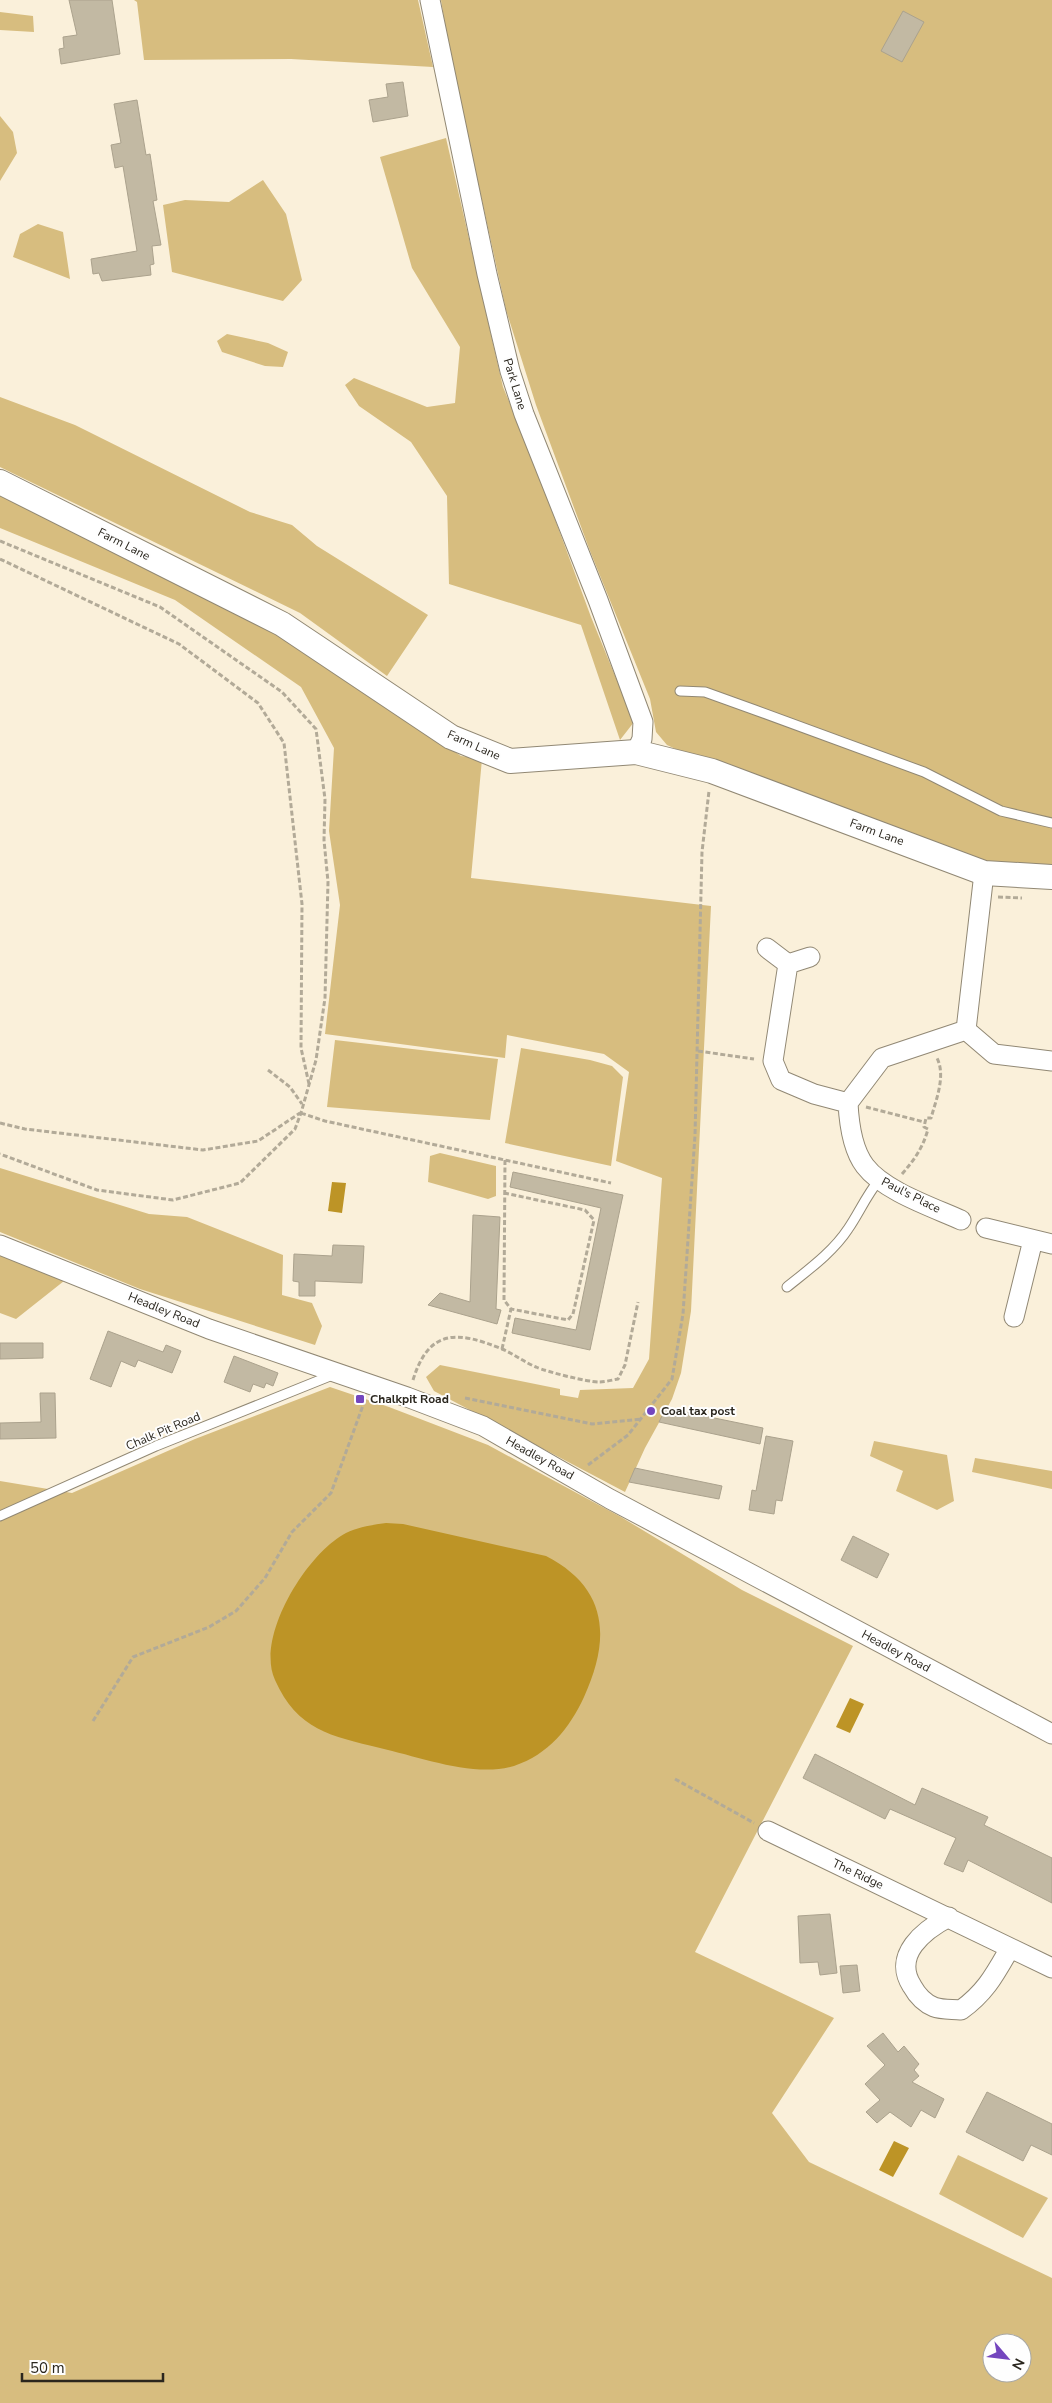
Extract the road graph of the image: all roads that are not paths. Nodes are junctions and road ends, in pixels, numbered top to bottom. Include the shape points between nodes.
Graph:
1 (430, 0) edge
2 (0, 482) edge
3 (680, 691) dead end
4 (636, 752) junction
5 (1052, 823) edge
6 (984, 873) junction
7 (1052, 877) edge
8 (767, 948) dead end
9 (810, 957) dead end
10 (788, 964) junction
11 (966, 1030) junction
12 (1052, 1062) edge
13 (848, 1103) junction
14 (885, 1183) junction
15 (961, 1220) dead end
16 (986, 1228) dead end
17 (1033, 1240) junction
18 (1052, 1244) edge
19 (0, 1245) edge
20 (787, 1287) dead end
21 (1014, 1317) dead end
22 (338, 1373) junction
23 (0, 1516) edge
24 (1052, 1734) edge
25 (768, 1831) road end
26 (949, 1917) junction
27 (1010, 1948) junction
28 (1052, 1968) edge

1 - 4 street, Park Lane via 510,371 643,722 642,739
2 - 4 street, Farm Lane via 282,624 451,737 510,761
3 - 5 lane via 706,692 924,772 1001,811
4 - 6 street, Farm Lane via 712,771
6 - 7 street, Farm Lane
6 - 11 street
8 - 10 street
9 - 10 street
10 - 13 street via 772,1061 781,1080 814,1094
11 - 12 street via 994,1054
11 - 13 street via 882,1058
13 - 14 street, Paul's Place via 850,1130 864,1164
14 - 15 street, Paul's Place
14 - 20 lane via 865,1198 848,1230 828,1252
16 - 17 street
17 - 18 street
17 - 21 street
19 - 22 street, Headley Road via 210,1329
22 - 23 lane, Chalk Pit Road via 156,1446
22 - 24 street, Headley Road via 483,1426 610,1499
25 - 26 street, The Ridge
26 - 27 street, The Ridge
26 - 27 street via 931,1926 913,1942 906,1960 907,1979 919,1998 934,2007 961,2010 978,1998
27 - 28 street, The Ridge

